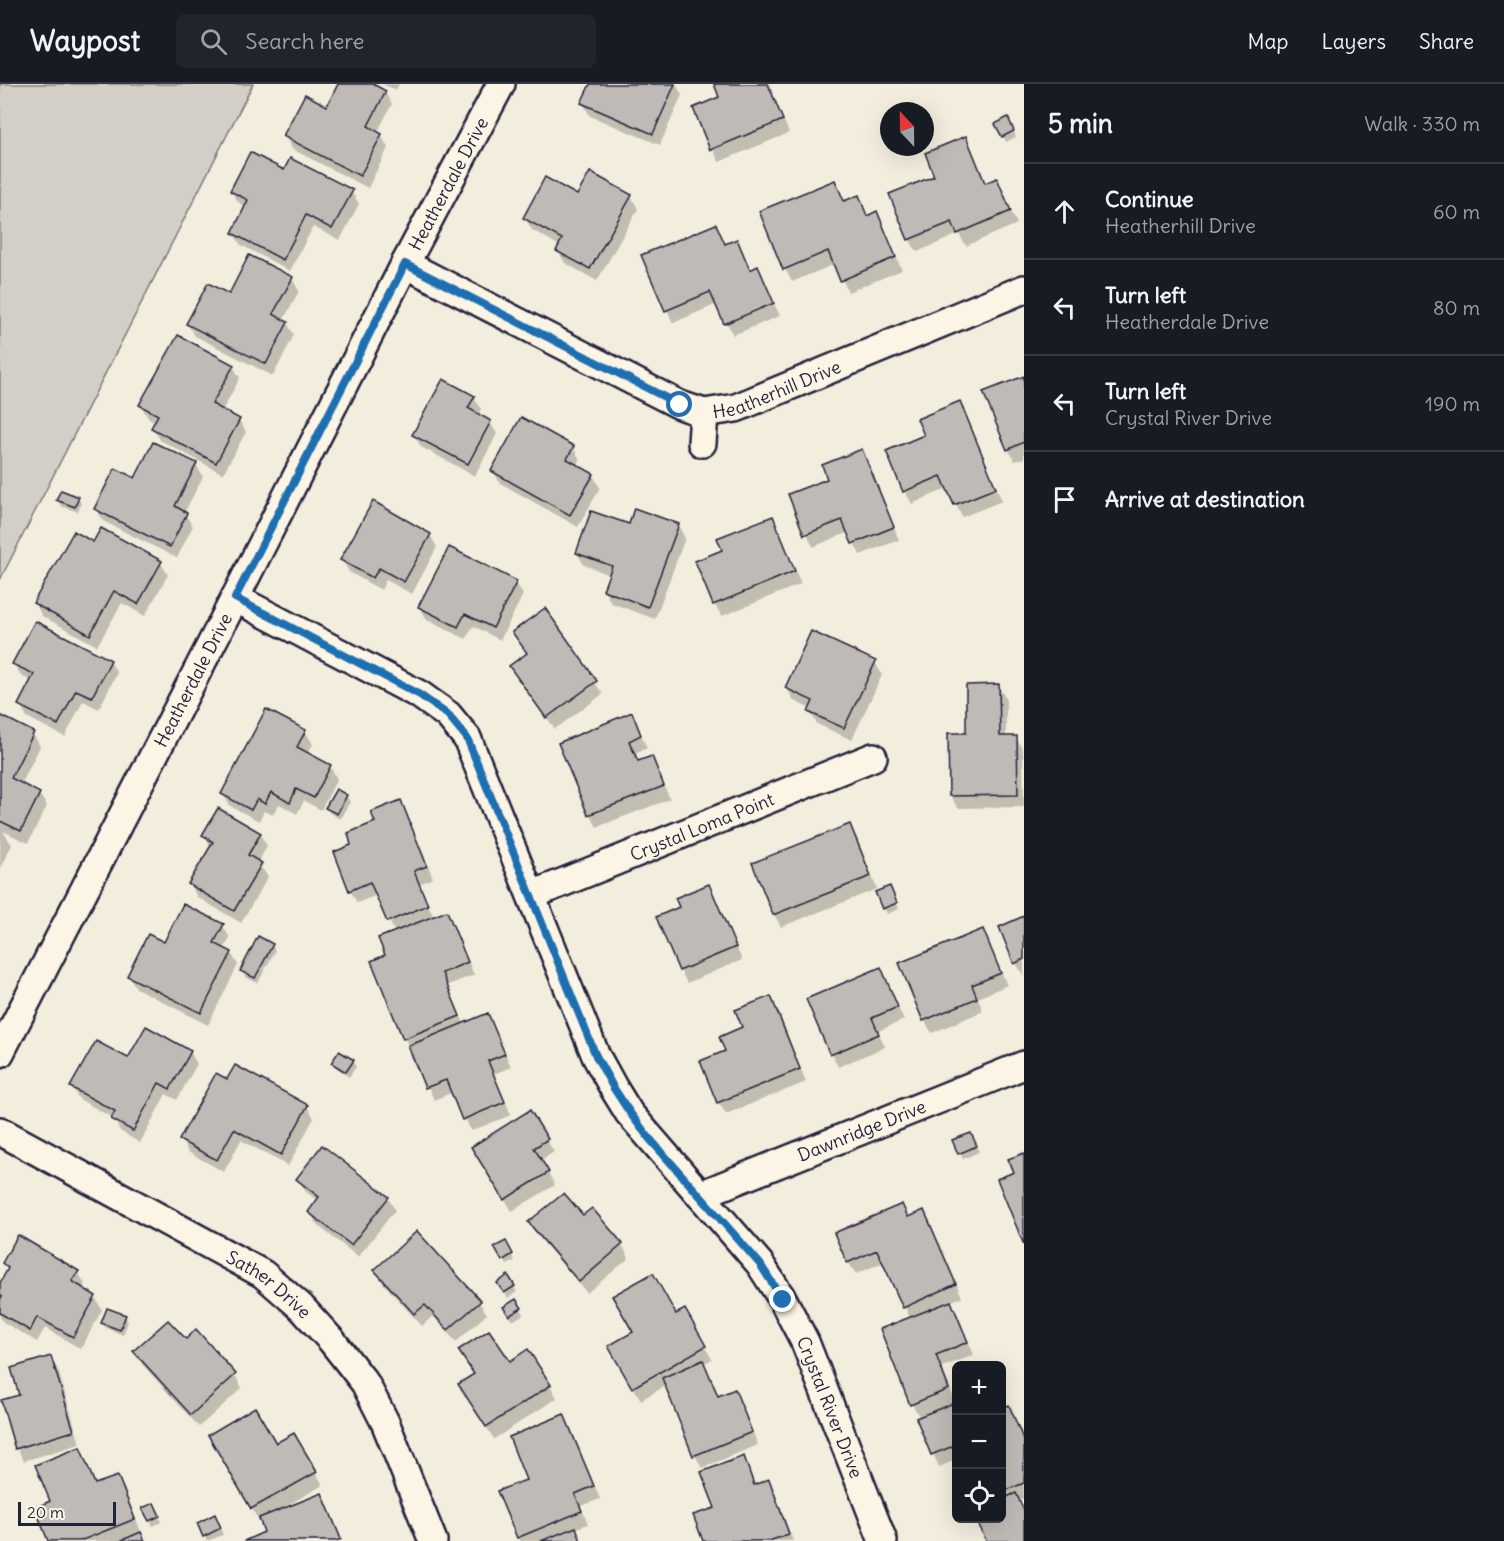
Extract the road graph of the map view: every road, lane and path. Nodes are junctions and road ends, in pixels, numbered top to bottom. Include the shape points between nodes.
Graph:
1 (501, 84) edge
2 (405, 264) junction
3 (1024, 289) edge
4 (704, 414) junction
5 (702, 442) dead end
6 (235, 598) junction
7 (873, 757) dead end
8 (532, 895) junction
9 (0, 1053) edge
10 (1024, 1065) edge
11 (0, 1131) edge
12 (700, 1195) junction
13 (433, 1541) edge
14 (883, 1541) edge

1 - 2 street, Heatherdale Drive
2 - 4 street, Heatherhill Drive via 657,394
2 - 6 street, Heatherdale Drive
3 - 4 street, Heatherhill Drive via 736,408
4 - 5 street
6 - 8 street, Crystal River Drive via 420,695 448,715 467,738
6 - 9 street, Heatherdale Drive
7 - 8 street, Crystal Loma Point
8 - 12 street, Crystal River Drive via 596,1056 613,1087 649,1138
10 - 12 street, Dawnridge Drive
11 - 13 street, Sather Drive via 263,1274 301,1306 365,1383
12 - 14 street, Crystal River Drive via 760,1264 783,1300 805,1342

